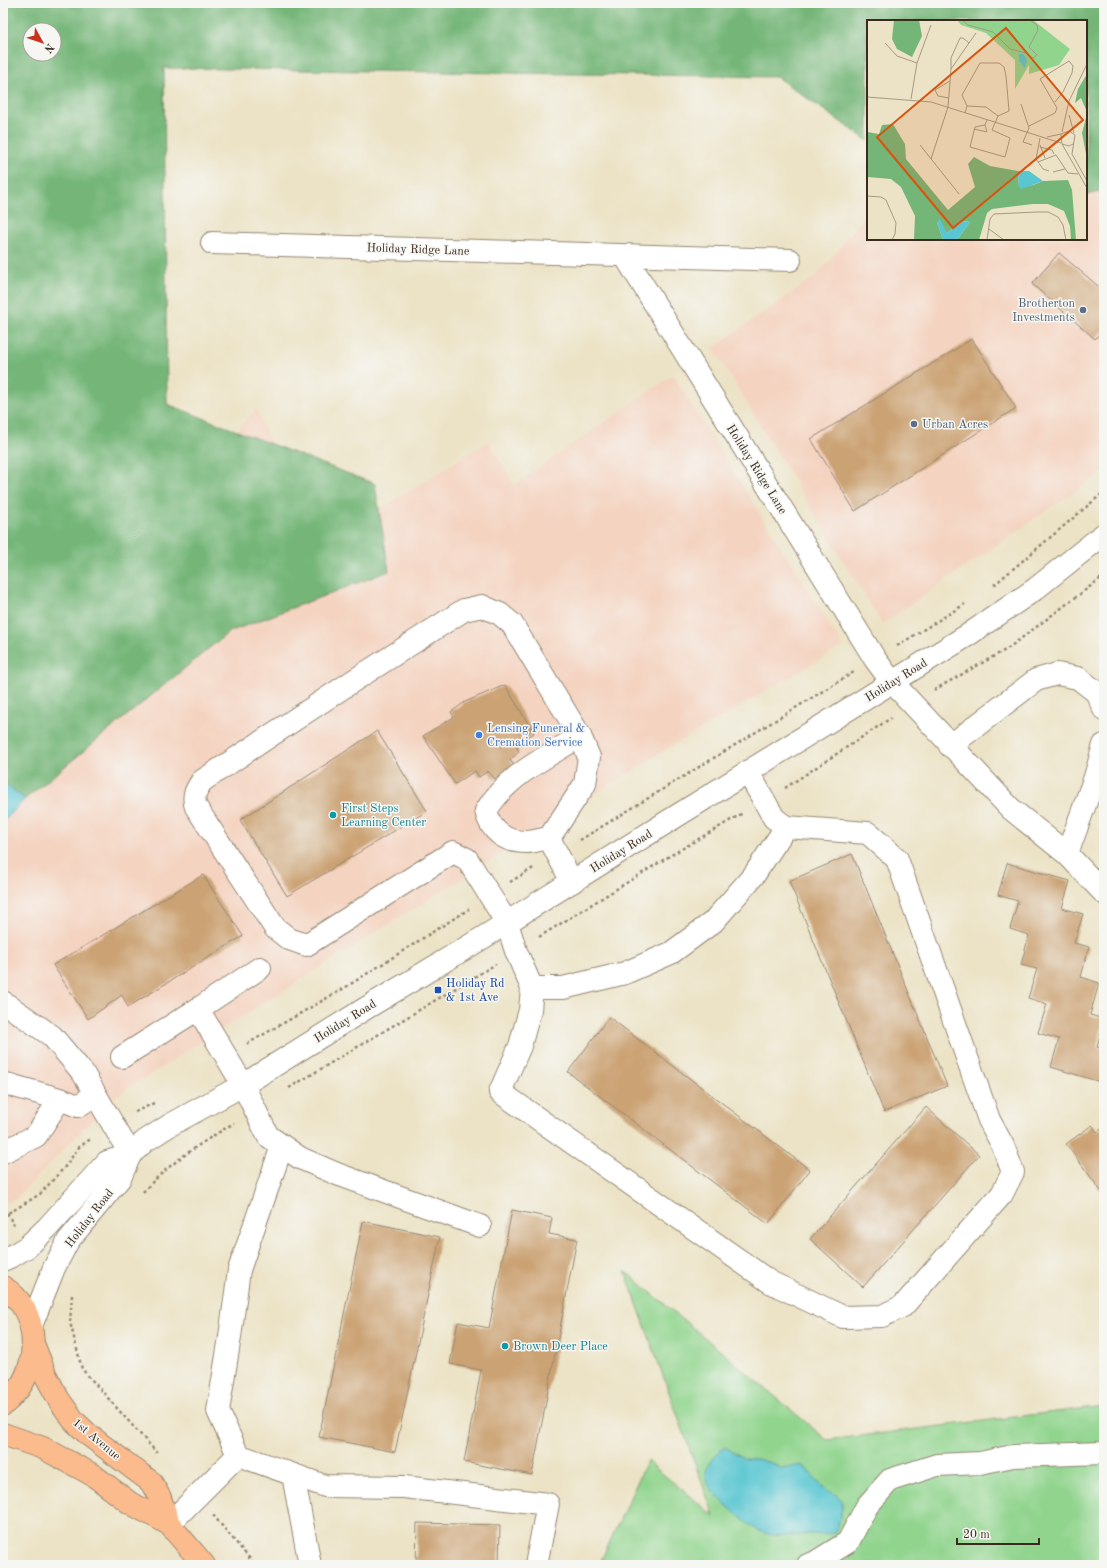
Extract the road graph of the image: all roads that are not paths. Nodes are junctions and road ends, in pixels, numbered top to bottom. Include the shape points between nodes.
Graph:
1 (212, 243) dead end
2 (624, 256) junction
3 (790, 260) dead end
4 (1104, 534) edge
5 (892, 682) junction
6 (1104, 709) edge
7 (580, 736) junction
8 (1104, 745) edge
9 (950, 746) junction
10 (748, 772) junction
11 (786, 827) junction
12 (553, 846) junction
13 (1067, 854) junction
14 (572, 882) junction
15 (1104, 893) edge
16 (507, 923) junction
17 (260, 968) dead end
18 (532, 988) junction
19 (3, 1002) edge
20 (198, 1009) junction
21 (122, 1057) dead end
22 (3, 1084) edge
23 (243, 1085) junction
24 (95, 1095) junction
25 (60, 1098) junction
26 (282, 1146) junction
27 (3, 1152) edge
28 (131, 1154) junction
29 (480, 1226) dead end
30 (3, 1260) edge
31 (3, 1287) edge
32 (32, 1336) junction
33 (3, 1404) edge
34 (3, 1434) edge
35 (1104, 1452) edge
36 (238, 1455) junction
37 (293, 1475) junction
38 (169, 1524) junction
39 (204, 1565) edge
40 (310, 1565) edge
41 (536, 1565) edge
42 (808, 1565) edge

1 - 2 street, Holiday Ridge Lane
2 - 3 street, Holiday Ridge Lane
2 - 5 street, Holiday Ridge Lane via 875,659
4 - 5 street, Holiday Road via 1034,590
5 - 9 street, Holiday Ridge Lane
5 - 10 street, Holiday Road
6 - 9 street via 1096,692 1078,678 1057,674 1036,680
7 - 12 street via 588,757 585,784
7 - 12 street via 520,773 493,798 486,811 495,831 510,839
7 - 16 street via 512,624 500,614 482,606 464,610 353,681 202,781 195,792 196,807 275,928 289,939 306,945 453,852 467,859
8 - 13 street
9 - 13 street, Holiday Ridge Lane via 1011,809
10 - 11 street via 774,818
10 - 14 street, Holiday Road
11 - 18 street via 754,875 713,922 672,953 625,973 563,988
11 - 18 street via 868,833 897,859 989,1120 1004,1146 1013,1172 1002,1194 903,1306 882,1316 843,1317 770,1282 500,1092 520,1046 530,1010
12 - 14 street
13 - 15 street, Holiday Ridge Lane
14 - 16 street, Holiday Road
16 - 18 street via 516,952
16 - 23 street, Holiday Road
17 - 20 street
19 - 24 street via 52,1036 83,1073
20 - 21 street
20 - 23 street
22 - 25 street
23 - 26 street via 268,1136
23 - 28 street, Holiday Road via 170,1125
24 - 25 street via 78,1106
24 - 28 street
25 - 27 street via 36,1136
26 - 29 street via 300,1158 337,1174
26 - 36 street via 239,1270 218,1411
28 - 30 street, Holiday Road via 107,1162 47,1228 27,1246
28 - 32 street, Holiday Road via 120,1178 68,1241 54,1268
31 - 32 main road, 1st Avenue via 22,1306
32 - 33 main road via 30,1368 21,1387
32 - 38 main road, 1st Avenue via 46,1376 74,1421 150,1482 160,1498
34 - 38 main road, 1st Avenue via 43,1448 93,1475 130,1503
35 - 42 street via 1013,1456 980,1463 937,1465 890,1480 867,1506 848,1542
36 - 37 street
36 - 38 street
37 - 40 street
37 - 41 street via 325,1486 404,1487 548,1504
38 - 39 main road, 1st Avenue

